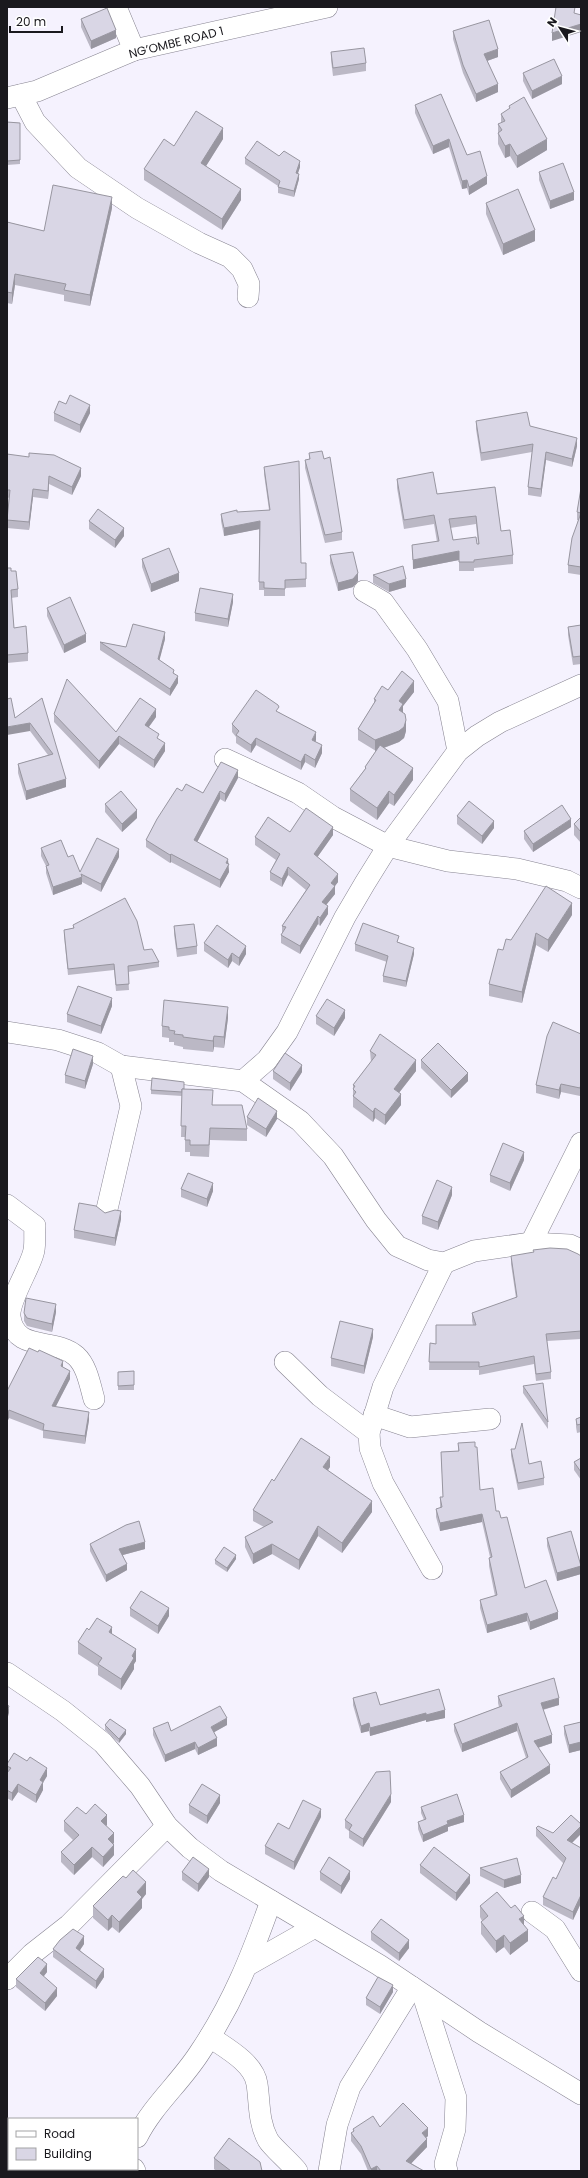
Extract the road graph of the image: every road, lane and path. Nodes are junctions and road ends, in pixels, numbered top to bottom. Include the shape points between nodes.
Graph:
1 (116, 7) edge
2 (327, 7) edge
3 (134, 50) junction
4 (14, 96) edge
5 (248, 297) dead end
6 (364, 590) dead end
7 (581, 685) edge
8 (458, 752) junction
9 (225, 759) dead end
10 (388, 846) junction
11 (581, 888) edge
12 (7, 1032) edge
13 (121, 1066) junction
14 (243, 1081) junction
15 (581, 1144) edge
16 (7, 1205) edge
17 (107, 1209) dead end
18 (532, 1243) junction
19 (581, 1250) edge
20 (444, 1263) junction
21 (285, 1362) dead end
22 (94, 1399) dead end
23 (490, 1419) dead end
24 (372, 1424) junction
25 (432, 1569) dead end
26 (7, 1673) edge
27 (167, 1826) junction
28 (271, 1901) junction
29 (532, 1912) dead end
30 (315, 1927) junction
31 (248, 1965) junction
32 (581, 1971) edge
33 (7, 1979) edge
34 (418, 1991) junction
35 (210, 2037) junction
36 (581, 2094) edge
37 (138, 2136) edge
38 (297, 2171) edge
39 (329, 2171) edge
40 (447, 2171) edge

1 - 3 street
2 - 3 street, NG’OMBE ROAD 1
3 - 4 street, NG’OMBE ROAD 1 via 37,91
4 - 5 street via 78,168 137,208 199,243 230,257 242,269 249,284
6 - 8 street via 384,602 418,649 448,701
7 - 8 street via 500,722
8 - 10 street
9 - 10 street via 298,793 332,817
10 - 11 street via 448,861 517,869 566,881
10 - 14 street via 345,917 287,1032 267,1060
12 - 13 street via 58,1040 98,1053
13 - 14 street
13 - 17 street via 131,1106
14 - 20 street via 300,1121 333,1156 376,1220 397,1246 428,1260
15 - 18 street
16 - 22 street via 35,1226 34,1253 10,1315 13,1329 20,1338 65,1350 76,1357 85,1370
18 - 19 street via 570,1245
18 - 20 street via 474,1251
20 - 24 street via 383,1387
21 - 24 street via 320,1396
23 - 24 street via 410,1427
24 - 25 street via 370,1448 383,1483
26 - 27 street via 63,1711 103,1743 140,1786
27 - 28 street via 190,1848 221,1871
27 - 33 street via 69,1925 32,1954
28 - 30 street
28 - 31 street
29 - 32 street via 555,1930
30 - 31 street
30 - 34 street
31 - 35 street via 234,1996
34 - 36 street via 478,2032
34 - 39 street via 350,2087 337,2125
34 - 40 street via 456,2098 455,2129 445,2164
35 - 37 street via 153,2111
35 - 38 street via 250,2070 257,2082 261,2124 269,2142

